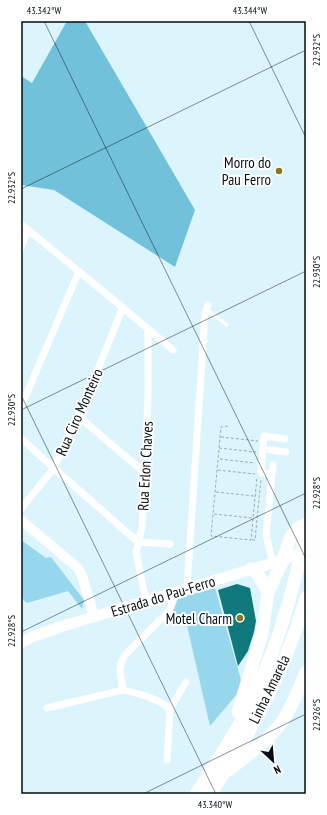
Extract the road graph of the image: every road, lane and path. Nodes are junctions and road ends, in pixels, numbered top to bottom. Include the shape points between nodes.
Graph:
1 (21, 224) edge
2 (28, 230) junction
3 (21, 248) edge
4 (79, 271) junction
5 (122, 307) junction
6 (207, 308) joint
7 (227, 325) dead end
8 (148, 329) junction
9 (173, 350) dead end
10 (21, 407) edge
11 (78, 416) junction
12 (228, 426) dead end
13 (220, 437) junction
14 (21, 438) edge
15 (285, 439) dead end
16 (260, 441) dead end
17 (219, 448) junction
18 (263, 450) junction
19 (286, 452) dead end
20 (220, 459) dead end
21 (262, 464) junction
22 (273, 465) dead end
23 (54, 468) junction
24 (217, 470) junction
25 (145, 473) junction
26 (272, 474) junction
27 (257, 476) junction
28 (215, 492) junction
29 (255, 496) junction
30 (21, 509) edge
31 (213, 514) junction
32 (253, 518) junction
33 (21, 520) edge
34 (306, 524) edge
35 (306, 529) edge
36 (251, 540) junction
37 (138, 542) junction
38 (170, 544) dead end
39 (306, 551) edge
40 (278, 561) junction
41 (251, 569) junction
42 (182, 590) junction
43 (268, 592) junction
44 (306, 599) edge
45 (146, 601) junction
46 (94, 616) junction
47 (21, 643) edge
48 (306, 672) edge
49 (186, 682) dead end
50 (123, 690) junction
51 (47, 708) dead end
52 (170, 709) junction
53 (231, 739) junction
54 (167, 760) dead end
55 (222, 776) junction
56 (196, 794) edge
57 (210, 794) edge

1 - 2 street
2 - 3 street
2 - 4 street
4 - 5 street
4 - 10 street
5 - 8 street
5 - 11 street, Rua Ciro Monteiro
6 - 7 lane
6 - 42 street
8 - 9 street
8 - 25 street, Rua Erlon Chaves
11 - 23 street, Rua Ciro Monteiro
11 - 25 street
12 - 13 path via 222,426
13 - 16 path
13 - 17 path
14 - 23 street
15 - 18 street via 264,436
17 - 18 path
17 - 24 path
18 - 19 street
18 - 21 street
20 - 21 path
21 - 26 street via 261,472
22 - 26 street
23 - 30 street, Rua Ciro Monteiro
23 - 37 street
24 - 27 path
24 - 28 path
25 - 37 street, Rua Erlon Chaves via 142,526
26 - 40 street via 266,535
27 - 29 path
27 - 36 path via 261,477 255,540
28 - 29 path
28 - 31 path
29 - 32 path
31 - 32 path
31 - 36 path via 211,536
32 - 36 path
33 - 46 street via 78,568
34 - 40 highway via 298,528 290,538
35 - 53 highway, Linha Amarela via 301,558 276,642
37 - 38 street
37 - 45 street, Rua Erlon Chaves via 136,555
39 - 40 main road, Estrada do Pau-Ferro
40 - 41 main road, Estrada do Pau-Ferro
40 - 43 highway
41 - 42 main road, Estrada do Pau-Ferro
41 - 43 highway via 258,574
42 - 45 main road, Estrada do Pau-Ferro
42 - 50 street via 169,611 124,656 120,671
43 - 53 highway via 257,654
44 - 55 highway, Linha Amarela via 283,662 266,698
45 - 46 main road, Estrada do Pau-Ferro
46 - 47 main road, Estrada do Pau-Ferro via 48,630
48 - 55 highway via 282,722 260,745
49 - 52 street
50 - 51 street
50 - 52 street via 154,700
52 - 54 street
53 - 56 highway, Linha Amarela
55 - 57 highway, Linha Amarela

